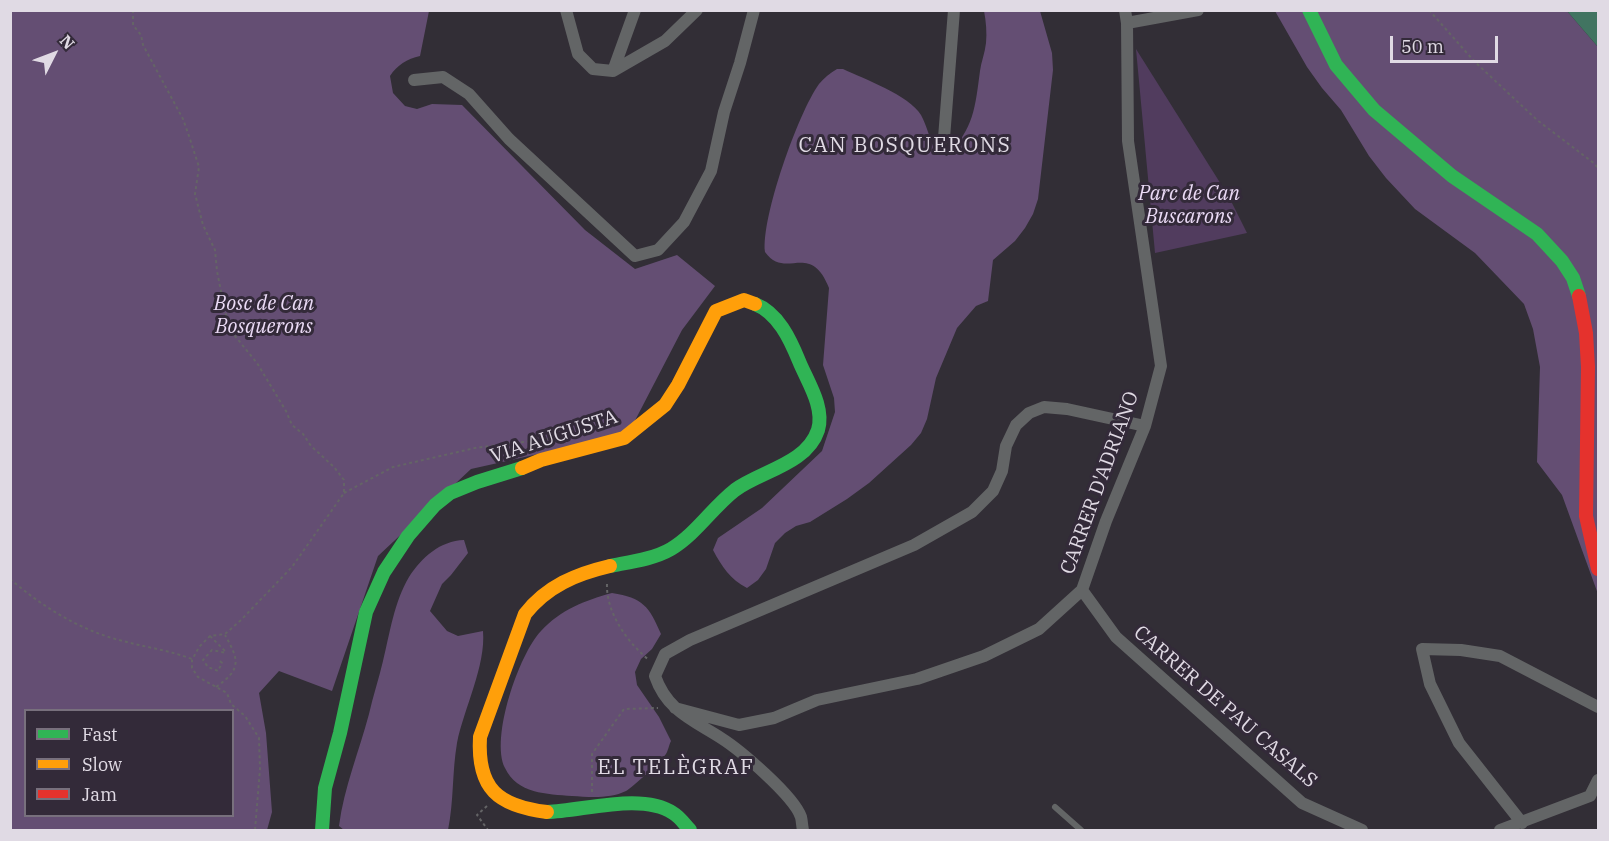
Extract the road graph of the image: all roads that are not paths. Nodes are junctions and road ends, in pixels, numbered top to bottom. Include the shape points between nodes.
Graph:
1 (566, 10) edge
2 (635, 10) edge
3 (697, 10) edge
4 (754, 10) edge
5 (954, 10) edge
6 (1125, 10) edge
7 (1198, 10) edge
8 (1309, 10) edge
9 (1127, 23) junction
10 (613, 71) junction
11 (414, 80) dead end
12 (944, 138) dead end
13 (1145, 426) junction
14 (1599, 569) edge
15 (1082, 590) junction
16 (1599, 707) edge
17 (675, 708) junction
18 (1599, 780) edge
19 (1055, 807) dead end
20 (1522, 823) junction
21 (322, 831) edge
22 (690, 831) edge
23 (803, 831) edge
24 (1081, 831) edge
25 (1362, 831) edge
26 (1500, 831) edge

1 - 10 street via 578,54 593,69
2 - 10 street
3 - 10 street via 665,41
4 - 11 street via 711,171 684,222 658,250 635,256 509,139 469,94 443,76
5 - 12 street
6 - 9 street, CARRER D'ADRIANO
7 - 9 street
8 - 14 street via 1336,65 1374,110 1435,163 1537,234 1550,245 1573,278 1586,333 1586,516
9 - 13 street, CARRER D'ADRIANO via 1128,141 1161,366
13 - 15 street, CARRER D'ADRIANO
13 - 17 street via 1067,409 1044,407 1029,413 1016,424 993,491 972,512 914,545 665,654 655,676 659,690
15 - 17 street, CARRER D'ADRIANO via 1039,629 984,656 917,679 817,700 774,718 739,725
15 - 25 street, CARRER DE PAU CASALS via 1116,638 1302,803
16 - 20 street via 1500,656 1422,649 1430,684 1459,742
17 - 23 street via 732,746 762,772 800,815
18 - 20 street via 1590,796
19 - 24 lane
20 - 26 street
21 - 22 street, VIA AUGUSTA via 325,788 366,612 395,554 421,520 450,493 462,488 541,460 624,438 665,405 716,311 744,300 764,309 792,348 820,412 812,443 788,463 745,483 670,549 656,556 579,574 544,591 525,614 480,737 482,772 488,785 522,810 549,813 656,805 669,809

